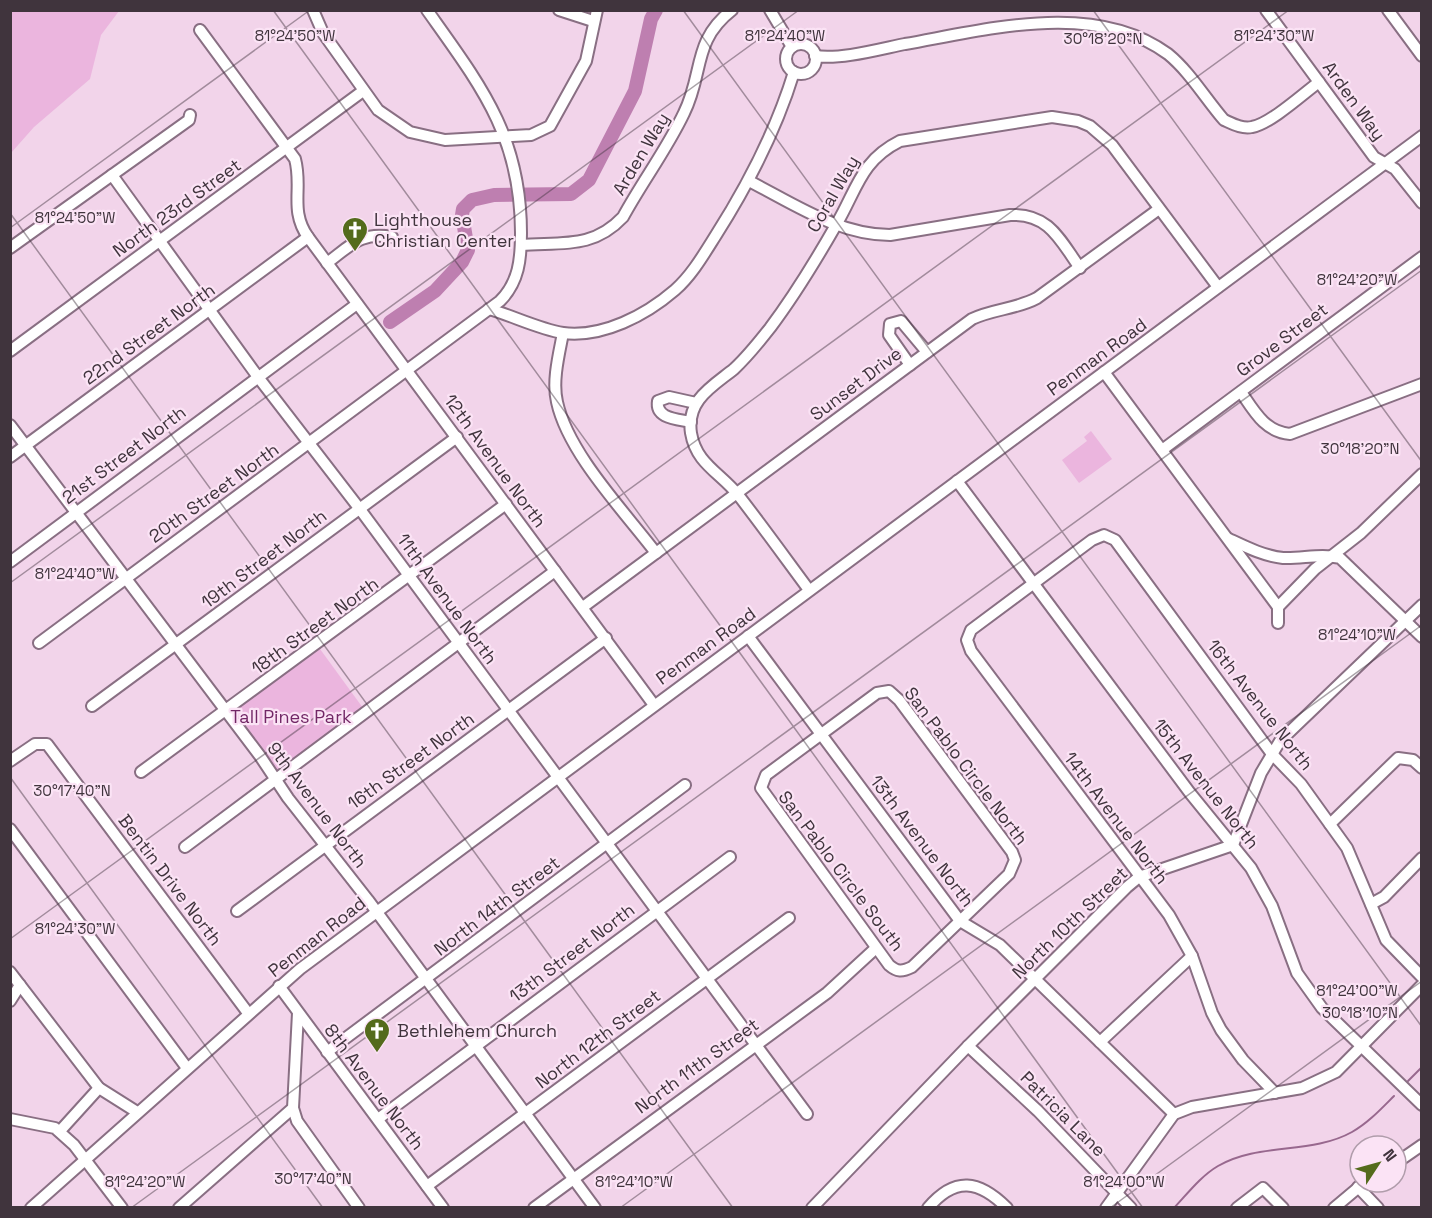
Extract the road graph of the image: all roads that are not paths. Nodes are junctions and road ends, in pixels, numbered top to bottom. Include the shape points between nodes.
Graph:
1 (313, 10) edge
2 (427, 10) edge
3 (559, 10) edge
4 (732, 10) edge
5 (770, 10) edge
6 (1266, 10) edge
7 (1388, 10) edge
8 (595, 16) edge
9 (200, 30) dead end
10 (792, 47) junction
11 (815, 56) junction
12 (1422, 56) edge
13 (794, 72) junction
14 (1319, 82) junction
15 (363, 91) junction
16 (190, 116) dead end
17 (1422, 136) edge
18 (505, 137) junction
19 (287, 148) junction
20 (1384, 164) junction
21 (112, 175) junction
22 (749, 181) junction
23 (1422, 203) edge
24 (1159, 208) junction
25 (836, 225) junction
26 (308, 237) junction
27 (392, 237) dead end
28 (161, 240) junction
29 (521, 245) junction
30 (10, 248) edge
31 (1422, 257) edge
32 (327, 263) junction
33 (1080, 268) junction
34 (1218, 287) junction
35 (357, 304) junction
36 (210, 309) junction
37 (489, 309) junction
38 (563, 333) junction
39 (10, 351) edge
40 (927, 352) junction
41 (910, 365) junction
42 (407, 370) junction
43 (1104, 372) junction
44 (258, 376) junction
45 (1422, 384) edge
46 (1241, 392) junction
47 (696, 403) junction
48 (691, 422) junction
49 (10, 425) edge
50 (457, 437) junction
51 (310, 444) junction
52 (26, 445) junction
53 (1162, 450) junction
54 (10, 457) edge
55 (1422, 474) edge
56 (957, 481) junction
57 (737, 493) junction
58 (506, 504) junction
59 (359, 508) junction
60 (75, 512) junction
61 (1227, 538) junction
62 (656, 553) junction
63 (1331, 556) junction
64 (10, 562) edge
65 (555, 571) junction
66 (409, 577) junction
67 (125, 579) junction
68 (1033, 584) junction
69 (809, 591) junction
70 (1422, 605) edge
71 (1278, 607) junction
72 (583, 608) junction
73 (1405, 621) junction
74 (1278, 623) dead end
75 (748, 636) junction
76 (1422, 637) edge
77 (606, 639) junction
78 (39, 643) dead end
79 (459, 643) junction
80 (176, 645) junction
81 (654, 705) junction
82 (92, 706) dead end
83 (508, 710) junction
84 (227, 711) junction
85 (822, 735) junction
86 (1272, 754) junction
87 (10, 761) edge
88 (1422, 768) edge
89 (141, 772) dead end
90 (558, 777) junction
91 (275, 779) junction
92 (685, 785) dead end
93 (1330, 824) junction
94 (10, 829) edge
95 (608, 844) junction
96 (326, 845) junction
97 (1233, 845) junction
98 (185, 847) dead end
99 (730, 857) dead end
100 (1422, 858) edge
101 (1139, 877) junction
102 (1371, 904) junction
103 (237, 911) dead end
104 (657, 911) junction
105 (376, 912) junction
106 (789, 918) dead end
107 (960, 921) junction
108 (876, 948) junction
109 (1192, 956) junction
110 (10, 972) edge
111 (707, 977) junction
112 (1422, 977) edge
113 (1034, 979) junction
114 (425, 980) junction
115 (20, 985) junction
116 (1422, 985) edge
117 (279, 986) junction
118 (10, 1001) edge
119 (248, 1013) junction
120 (298, 1013) junction
121 (1100, 1042) junction
122 (756, 1043) junction
123 (475, 1046) junction
124 (968, 1046) junction
125 (1362, 1047) junction
126 (327, 1052) junction
127 (187, 1068) junction
128 (99, 1088) junction
129 (1275, 1093) junction
130 (1422, 1105) edge
131 (293, 1108) junction
132 (137, 1112) junction
133 (525, 1113) junction
134 (807, 1114) dead end
135 (1174, 1114) junction
136 (10, 1119) edge
137 (378, 1119) junction
138 (55, 1129) junction
139 (1422, 1145) edge
140 (1408, 1155) edge
141 (85, 1159) junction
142 (575, 1180) junction
143 (427, 1186) junction
144 (1116, 1192) junction
145 (1350, 1194) edge
146 (1368, 1194) edge
147 (357, 1207) edge
148 (31, 1208) edge
149 (122, 1208) edge
150 (179, 1208) edge
151 (443, 1208) edge
152 (534, 1208) edge
153 (595, 1208) edge
154 (812, 1208) edge
155 (928, 1208) edge
156 (1007, 1208) edge
157 (1106, 1208) edge
158 (1131, 1208) edge
159 (1237, 1208) edge
160 (1283, 1208) edge
161 (1334, 1208) edge
162 (1378, 1208) edge

1 - 15 street via 323,33
2 - 18 street, 20th Street North via 482,89
3 - 8 street
4 - 29 street, Arden Way via 705,41 684,114 623,217 609,231 586,242
5 - 10 street
6 - 14 street, Arden Way
7 - 12 street
8 - 18 street via 586,61 550,126 531,135
9 - 19 street, 12th Avenue North
10 - 11 street via 807,45
10 - 13 street via 786,60
11 - 13 street via 811,69
11 - 14 street via 1072,18 1108,22 1157,45 1177,62 1224,120 1234,125 1261,124
13 - 22 street via 764,154
14 - 20 street, Arden Way via 1374,157
15 - 18 street via 378,110 410,132 445,140
15 - 19 street, North 23rd Street
16 - 21 street
17 - 20 street, Penman Road
18 - 29 street, 20th Street North via 520,194
19 - 26 street, 12th Avenue North via 298,170 297,219
19 - 28 street, North 23rd Street
20 - 23 street, Arden Way via 1401,175
20 - 34 street, Penman Road
21 - 28 street, 11th Avenue North
21 - 30 street
22 - 25 street
22 - 38 street via 696,266 677,289 619,324
24 - 25 street, Coral Way via 1099,132 1078,121 1040,116 914,138 890,146 866,167
24 - 33 street, Sunset Drive
24 - 34 street, Coral Way
25 - 33 street via 861,233 890,235 1029,215 1048,226
25 - 47 street, Coral Way via 771,327
26 - 32 street, 12th Avenue North
26 - 36 street, 22nd Street North
27 - 32 street via 367,235
28 - 36 street, 11th Avenue North
28 - 39 street, North 23rd Street
29 - 37 street, 20th Street North via 515,282
31 - 46 street, Grove Street
32 - 35 street, 12th Avenue North
33 - 40 street, Sunset Drive via 1028,303 984,313
34 - 43 street, Penman Road
35 - 42 street, 12th Avenue North
35 - 44 street, 21st Street North
36 - 44 street, 11th Avenue North
36 - 52 street, 22nd Street North
37 - 38 street
37 - 42 street, 20th Street North
38 - 62 street via 556,390 564,426
40 - 41 street, Sunset Drive
40 - 41 street via 901,321 890,324 889,335
41 - 57 street, Sunset Drive
42 - 50 street, 12th Avenue North
42 - 51 street, 20th Street North
43 - 53 street
43 - 56 street, Penman Road
44 - 51 street, 11th Avenue North
44 - 60 street, 21st Street North
45 - 46 street via 1290,434 1264,424
46 - 53 street, Grove Street
47 - 48 street, Coral Way
47 - 48 street via 669,397 658,401 663,415
48 - 57 street, Coral Way via 693,444 700,459
49 - 52 street, 9th Avenue North
50 - 58 street, 12th Avenue North
50 - 59 street, 19th Street North
51 - 59 street, 11th Avenue North
51 - 67 street, 20th Street North
52 - 54 street, 22nd Street North
52 - 60 street, 9th Avenue North
53 - 61 street
55 - 63 street
56 - 68 street, 15th Avenue North
56 - 69 street, Penman Road
57 - 62 street, Sunset Drive
57 - 69 street, Coral Way
58 - 65 street, 12th Avenue North
58 - 66 street, 18th Street North
59 - 66 street, 11th Avenue North
59 - 80 street, 19th Street North
60 - 64 street, 21st Street North
60 - 67 street, 9th Avenue North
61 - 63 street via 1283,558
61 - 71 street
62 - 72 street, Sunset Drive
63 - 71 street
63 - 73 street via 1347,563
65 - 72 street, 12th Avenue North
65 - 79 street
66 - 79 street, 11th Avenue North
66 - 84 street, 18th Street North
67 - 78 street, 20th Street North
67 - 80 street, 9th Avenue North
68 - 86 street, 16th Avenue North via 1098,537 1104,535 1115,540
68 - 97 street, 15th Avenue North
68 - 101 street, 14th Avenue North via 971,630 967,640
69 - 75 street, Penman Road
70 - 73 street
71 - 74 street
72 - 77 street, 12th Avenue North
73 - 76 street
73 - 86 street via 1288,732
75 - 81 street, Penman Road
75 - 85 street, 13th Avenue North
77 - 81 street, 12th Avenue North
77 - 83 street, 16th Street North
79 - 83 street, 11th Avenue North
79 - 91 street
80 - 82 street, 19th Street North
80 - 84 street, 9th Avenue North
81 - 90 street, Penman Road
83 - 90 street, 11th Avenue North
83 - 96 street, 16th Street North
84 - 89 street, 18th Street North
84 - 91 street, 9th Avenue North
85 - 107 street, 13th Avenue North
85 - 107 street, San Pablo Circle North via 877,693 890,692 1012,852 1015,860 1009,874
85 - 108 street, San Pablo Circle South via 766,775 761,789
86 - 93 street, 16th Avenue North via 1301,784
86 - 97 street
87 - 119 street, Bentin Drive North via 35,744 47,744
88 - 93 street via 1413,760 1398,758
90 - 95 street, 11th Avenue North
90 - 105 street, Penman Road
91 - 96 street, 9th Avenue North
91 - 98 street
92 - 95 street, North 14th Street
93 - 102 street, 16th Avenue North via 1355,862
94 - 127 street
95 - 104 street, 11th Avenue North
95 - 114 street, North 14th Street
96 - 103 street, 16th Street North
96 - 105 street, 9th Avenue North
97 - 101 street, North 10th Street
97 - 125 street, 15th Avenue North via 1263,886 1297,973 1308,991
99 - 104 street, 13th Street North
100 - 102 street via 1384,897
101 - 109 street, 14th Avenue North via 1169,915
101 - 113 street, North 10th Street
102 - 112 street, 16th Avenue North via 1386,940
104 - 111 street, 11th Avenue North
104 - 123 street, 13th Street North
105 - 114 street, 9th Avenue North
105 - 117 street, Penman Road
106 - 111 street, North 12th Street
107 - 108 street, San Pablo Circle South via 903,971 896,971
107 - 113 street, 13th Avenue North via 1000,945
108 - 122 street, North 11th Street via 846,978
109 - 121 street
109 - 129 street, 14th Avenue North via 1221,1030
110 - 115 street
111 - 122 street, 11th Avenue North
111 - 133 street, North 12th Street
113 - 121 street, 13th Avenue North
113 - 124 street, North 10th Street
114 - 123 street, 9th Avenue North
114 - 126 street, North 14th Street
115 - 118 street
115 - 128 street
116 - 125 street
117 - 119 street, Penman Road
117 - 120 street, 8th Avenue North
119 - 127 street, Penman Road
120 - 126 street, 8th Avenue North
120 - 131 street
121 - 135 street, 13th Avenue North
122 - 134 street, 11th Avenue North
122 - 142 street, North 11th Street
123 - 133 street, 9th Avenue North
123 - 137 street, 13th Street North
124 - 144 street, Patricia Lane
124 - 154 street, North 10th Street
125 - 129 street via 1320,1081
125 - 130 street, 15th Avenue North
126 - 137 street, 8th Avenue North
127 - 132 street, Penman Road
128 - 132 street
128 - 138 street
129 - 135 street via 1192,1107
131 - 147 street via 297,1121
131 - 150 street
132 - 141 street, Penman Road
133 - 142 street, 9th Avenue North
133 - 143 street, North 12th Street
135 - 144 street
136 - 138 street
137 - 143 street, 8th Avenue North
138 - 141 street
139 - 140 street
141 - 148 street, Penman Road
141 - 149 street
142 - 152 street, North 11th Street
142 - 153 street, 9th Avenue North
143 - 151 street, 8th Avenue North
144 - 157 street
144 - 158 street, Patricia Lane
145 - 161 street
146 - 162 street
155 - 156 street via 945,1191 966,1185 984,1189
159 - 160 street via 1263,1188

